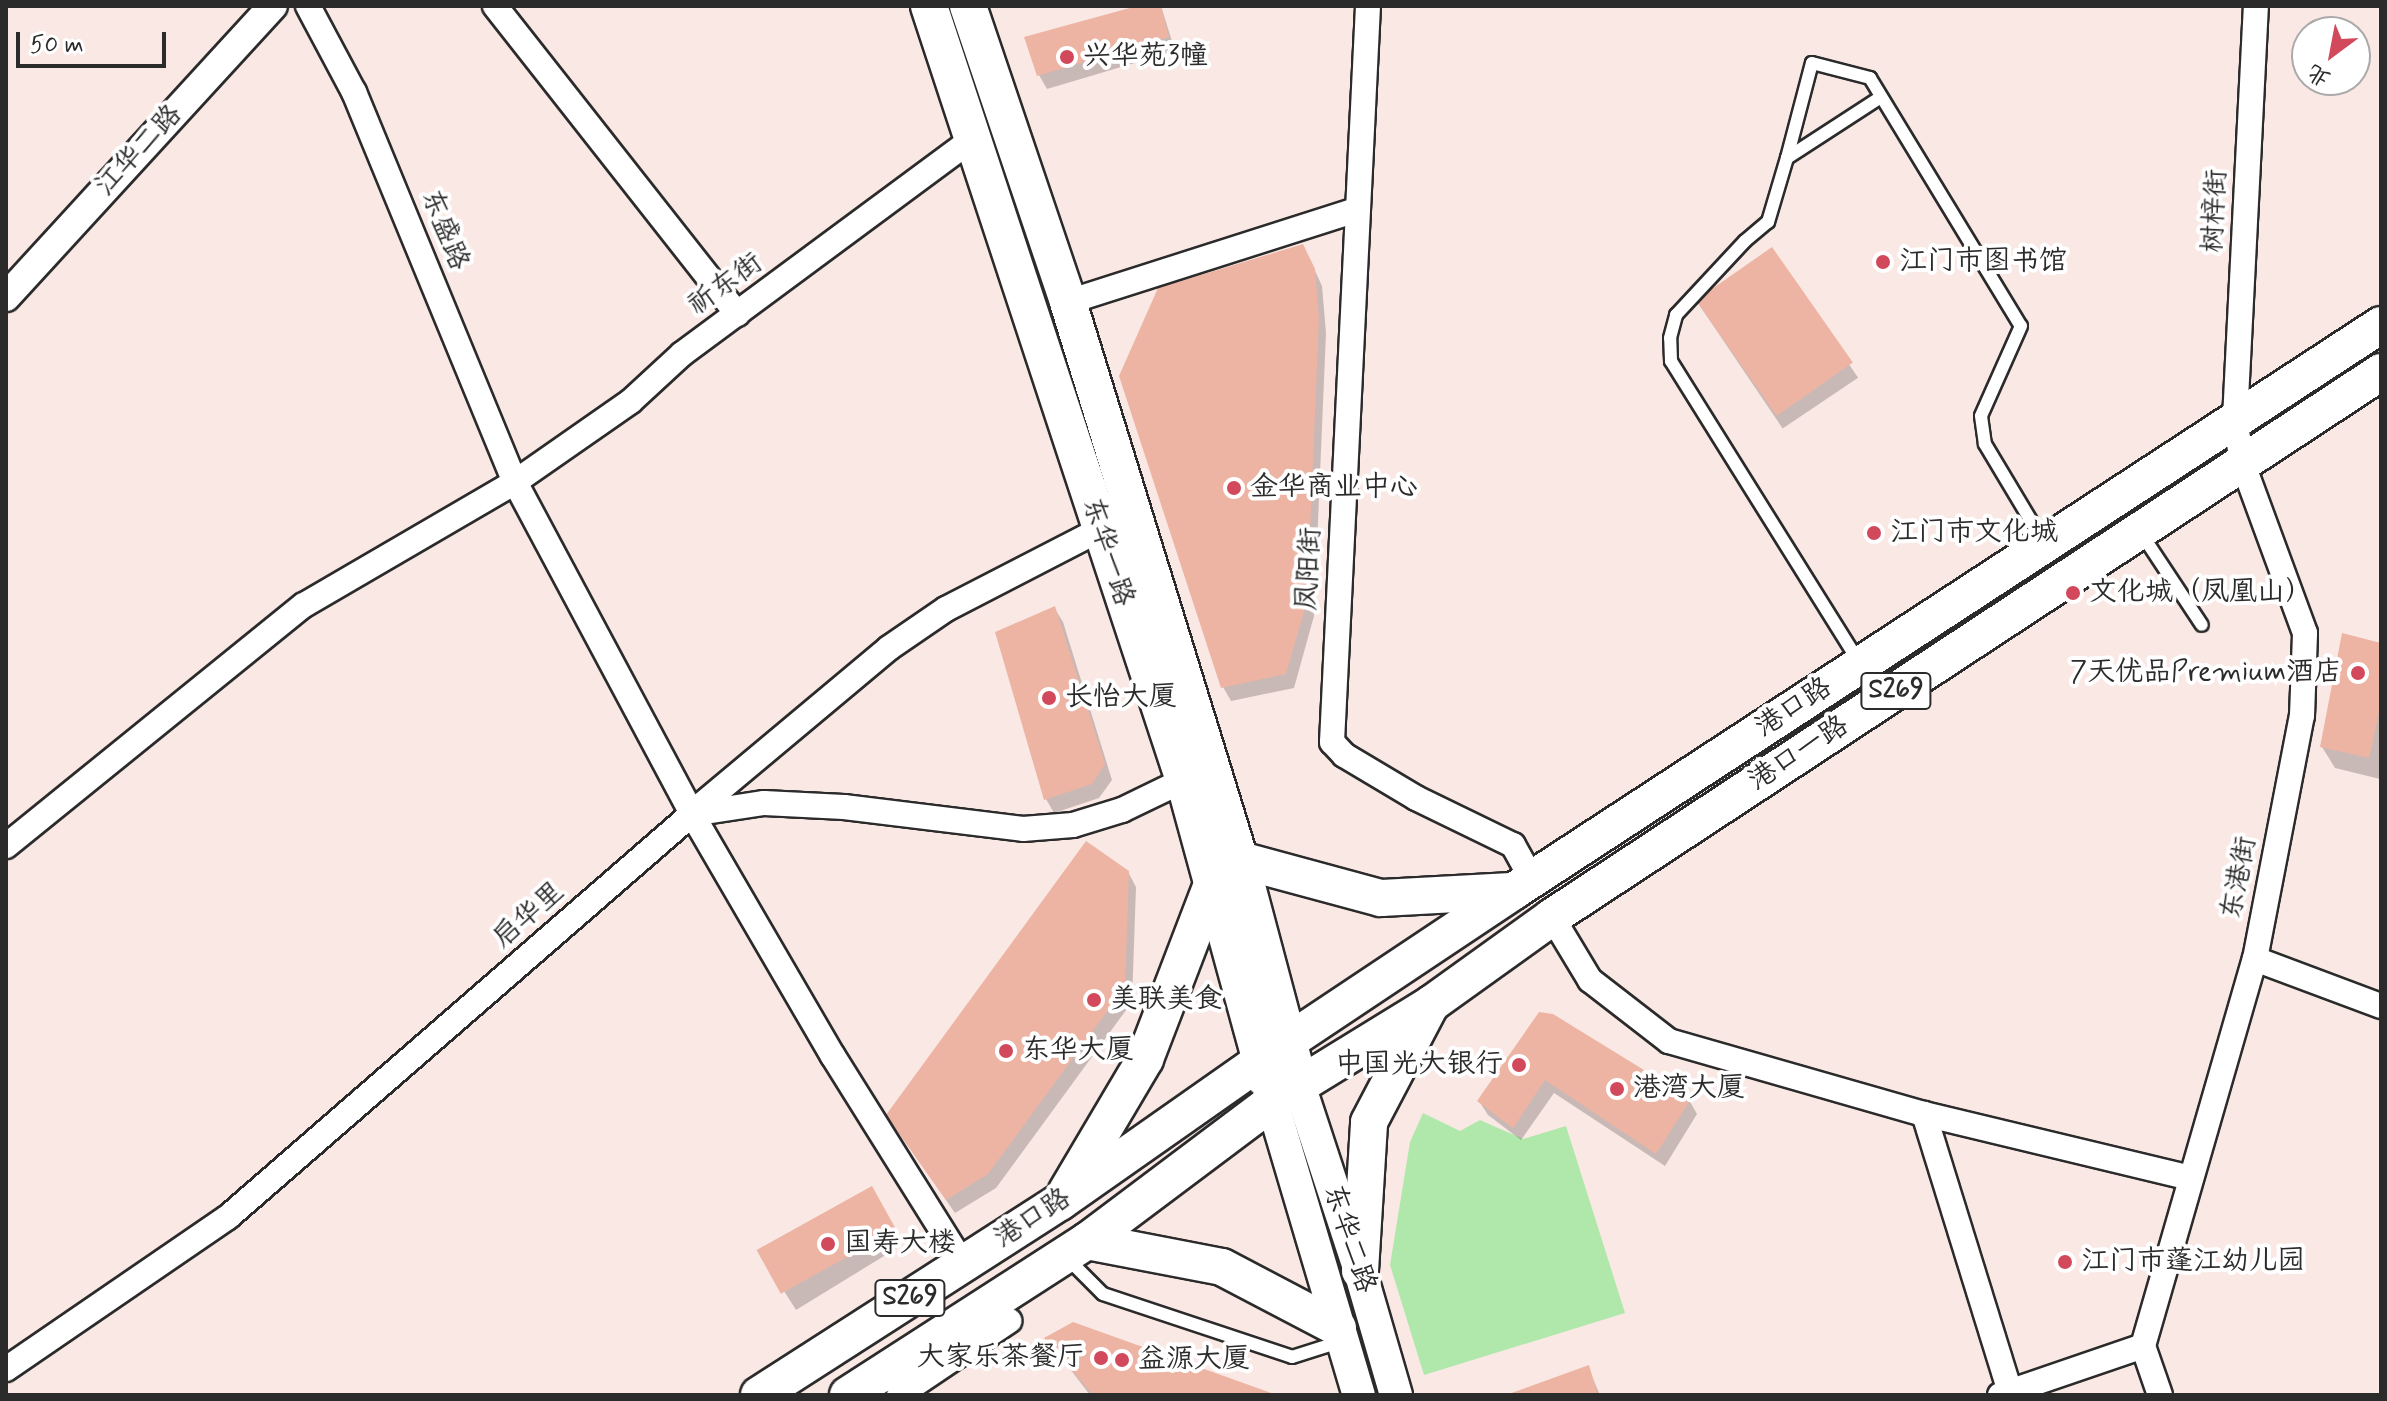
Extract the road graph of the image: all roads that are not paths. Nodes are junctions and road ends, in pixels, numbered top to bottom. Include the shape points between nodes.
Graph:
1 (273, 6) edge
2 (308, 6) edge
3 (495, 6) edge
4 (929, 6) edge
5 (968, 6) edge
6 (1368, 6) edge
7 (2256, 6) edge
8 (1881, 97) junction
9 (974, 138) junction
10 (1787, 158) junction
11 (1356, 210) junction
12 (6, 297) edge
13 (1068, 302) junction
14 (737, 314) junction
15 (2381, 325) edge
16 (2381, 372) edge
17 (2235, 419) junction
18 (2242, 462) junction
19 (515, 482) junction
20 (1099, 530) junction
21 (2140, 530) junction
22 (2045, 543) junction
23 (2202, 625) dead end
24 (1860, 664) junction
25 (1184, 780) junction
26 (692, 814) junction
27 (1631, 815) junction
28 (6, 846) edge
29 (1652, 852) junction
30 (1226, 871) junction
31 (1523, 885) junction
32 (1552, 917) junction
33 (2255, 959) junction
34 (1431, 1004) junction
35 (2381, 1006) edge
36 (1275, 1050) junction
37 (1285, 1093) junction
38 (1924, 1114) junction
39 (2190, 1178) junction
40 (1060, 1202) junction
41 (1076, 1249) junction
42 (953, 1271) junction
43 (1360, 1271) junction
44 (1033, 1276) junction
45 (971, 1316) junction
46 (1009, 1321) joint
47 (1340, 1334) junction
48 (2143, 1346) junction
49 (6, 1369) edge
50 (909, 1393) edge
51 (2007, 1394) edge
52 (759, 1395) edge
53 (848, 1395) edge
54 (1359, 1395) edge
55 (1396, 1395) edge
56 (2160, 1395) edge

1 - 12 street, 江华二路
2 - 19 street, 东盛路 via 354,92
3 - 14 street
4 - 9 main road, 东华一路
5 - 13 main road, 东华一路
6 - 11 street, 凤阳街
7 - 17 street, 树梓街
8 - 10 lane
8 - 10 lane via 1870,78 1812,63
8 - 22 lane via 2021,326 1981,416 1985,444
9 - 14 street, 祈东街
9 - 20 main road, 东华一路
10 - 24 lane via 1768,222 1676,315 1671,361
11 - 13 street
11 - 31 street, 凤阳街 via 1332,742 1344,755 1416,798 1513,845
13 - 30 main road, 东华一路
14 - 19 street, 祈东街 via 631,401
15 - 17 main road, 港口路 / S269
16 - 18 main road, 港口一路 / S269
17 - 18 street, 东港街
17 - 22 main road, 港口路 / S269
18 - 21 main road, 港口一路 / S269
18 - 33 street, 东港街 via 2305,633 2302,716
19 - 26 street, 东盛路
19 - 28 street, 祈东街 via 304,605
20 - 25 main road, 东华一路
20 - 26 street, 启华里 via 946,609 889,648
21 - 23 lane
21 - 29 main road, 港口一路 / S269
22 - 24 main road, 港口路 / S269
24 - 27 main road, 港口路 / S269
25 - 26 street via 1122,810 1073,825 1023,829 844,807 764,803
25 - 30 main road, 东华一路
26 - 42 street, 东盛路
26 - 49 street, 启华里 via 228,1217
27 - 29 main road
27 - 31 main road, 港口路 / S269
29 - 32 main road, 港口一路 / S269
30 - 31 main road via 1381,898
30 - 36 main road, 东华一路
30 - 40 main road via 1145,1059
31 - 36 main road, 港口路 / S269
32 - 34 main road, 港口一路 / S269
32 - 38 street via 1590,980 1669,1041
33 - 35 street
33 - 39 street, 东港街
34 - 37 main road, 港口一路 / S269
34 - 43 main road via 1369,1122
36 - 37 main road, 东华一路
36 - 40 main road, 港口路 / S269
37 - 41 main road, 港口路 / S269
37 - 43 main road, 东华二路
37 - 47 main road, 东华二路
38 - 39 street
38 - 51 street
39 - 48 street, 东港街
40 - 42 main road, 港口路 / S269
41 - 44 main road, 港口路 / S269
41 - 47 main road via 1222,1267
41 - 47 lane via 1103,1294 1292,1357
42 - 45 main road
42 - 52 main road, 港口路 / S269
43 - 55 main road, 东华二路
44 - 45 main road, 港口路 / S269
44 - 46 main road
45 - 53 main road, 港口路 / S269
46 - 50 street
47 - 54 main road, 东华二路
48 - 51 street
48 - 56 street

